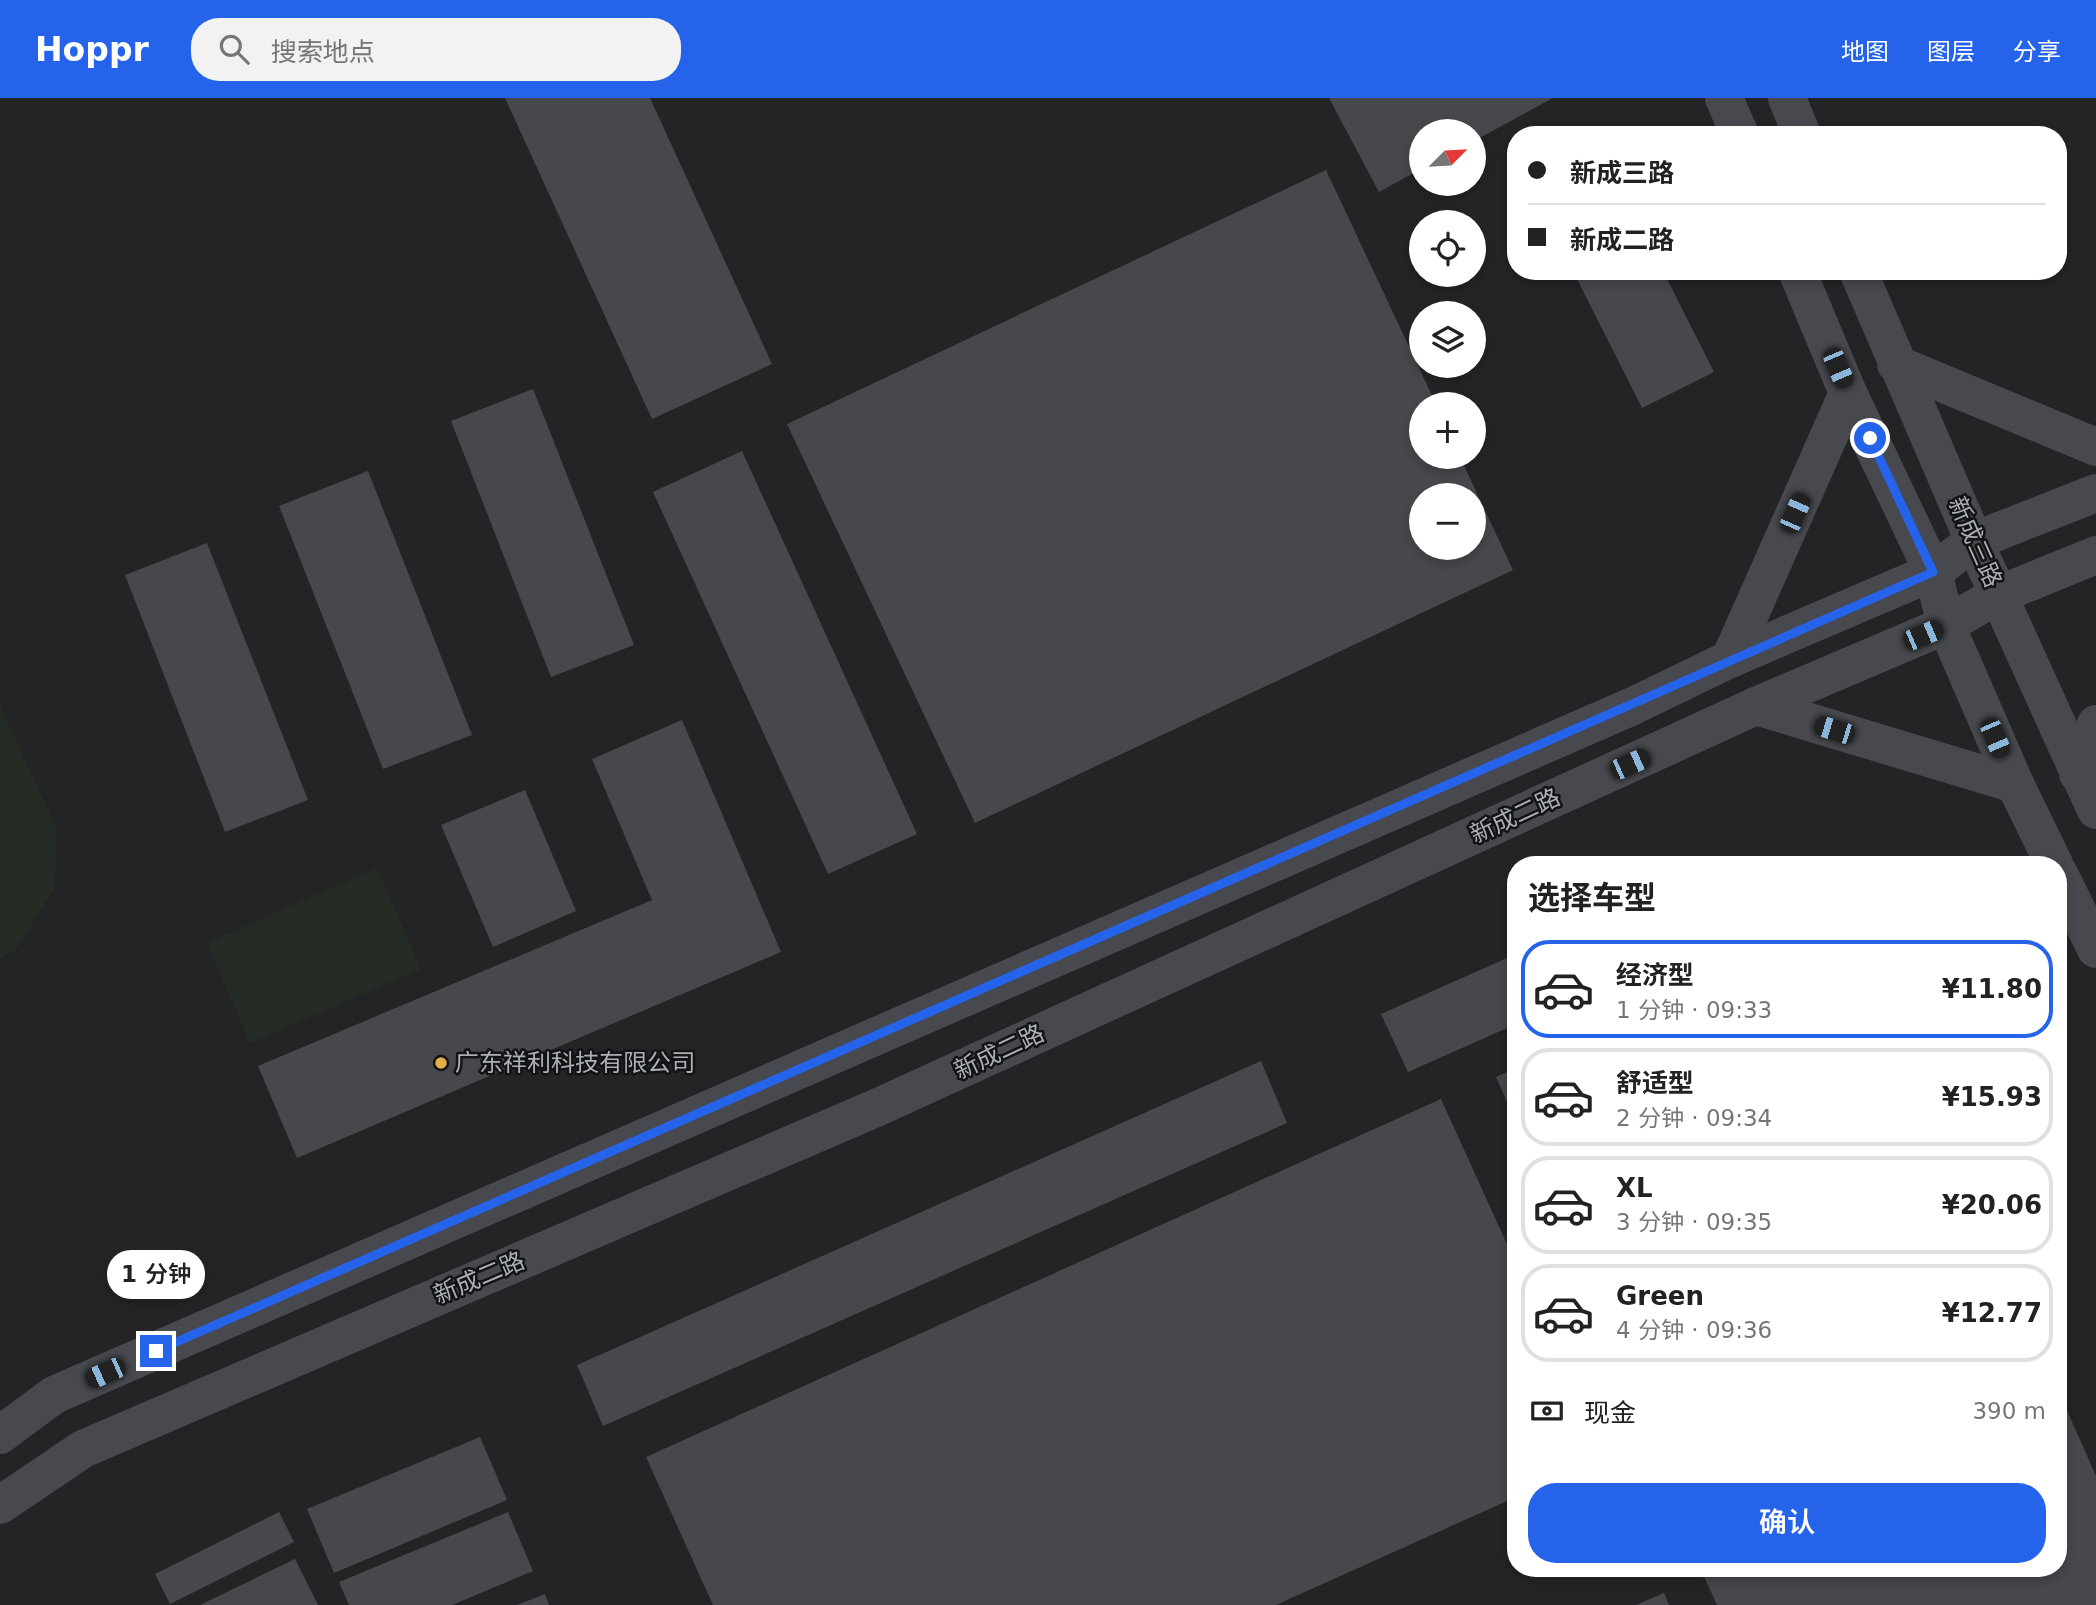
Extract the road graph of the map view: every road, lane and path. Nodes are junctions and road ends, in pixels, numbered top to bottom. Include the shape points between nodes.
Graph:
1 (1724, 98) edge
2 (1787, 98) edge
3 (1736, 126) edge
4 (1798, 126) edge
5 (1801, 280) edge
6 (1862, 280) edge
7 (1896, 365) junction
8 (1848, 393) junction
9 (2096, 447) edge
10 (2096, 493) edge
11 (1974, 541) junction
12 (2096, 555) edge
13 (1933, 572) junction
14 (1998, 595) junction
15 (1946, 625) junction
16 (1730, 659) junction
17 (1756, 706) junction
18 (2096, 724) edge
19 (2078, 774) junction
20 (2015, 784) junction
21 (2096, 810) edge
22 (2050, 856) edge
23 (2067, 890) edge
24 (2096, 949) edge
25 (54, 1395) junction
26 (0, 1435) edge
27 (83, 1449) junction
28 (0, 1505) edge

1 - 3 street
2 - 4 street
5 - 8 street, 新成三路
6 - 7 street, 新成三路
7 - 9 street
7 - 11 street, 新成三路
8 - 13 street, 新成三路
8 - 16 street
10 - 11 street
11 - 13 street
11 - 14 street, 新成三路
12 - 14 street, 新成二路
13 - 15 street, 新成三路
13 - 16 street
14 - 15 street, 新成二路
14 - 19 street, 新成三路
15 - 17 street, 新成二路
15 - 20 street, 新成三路
16 - 25 street via 1633,706
17 - 20 street
17 - 27 street, 新成二路 via 876,1108
18 - 19 street
19 - 21 street, 新成三路
20 - 22 street, 新成三路
23 - 24 street
25 - 26 street
25 - 27 street
27 - 28 street, 新成二路

